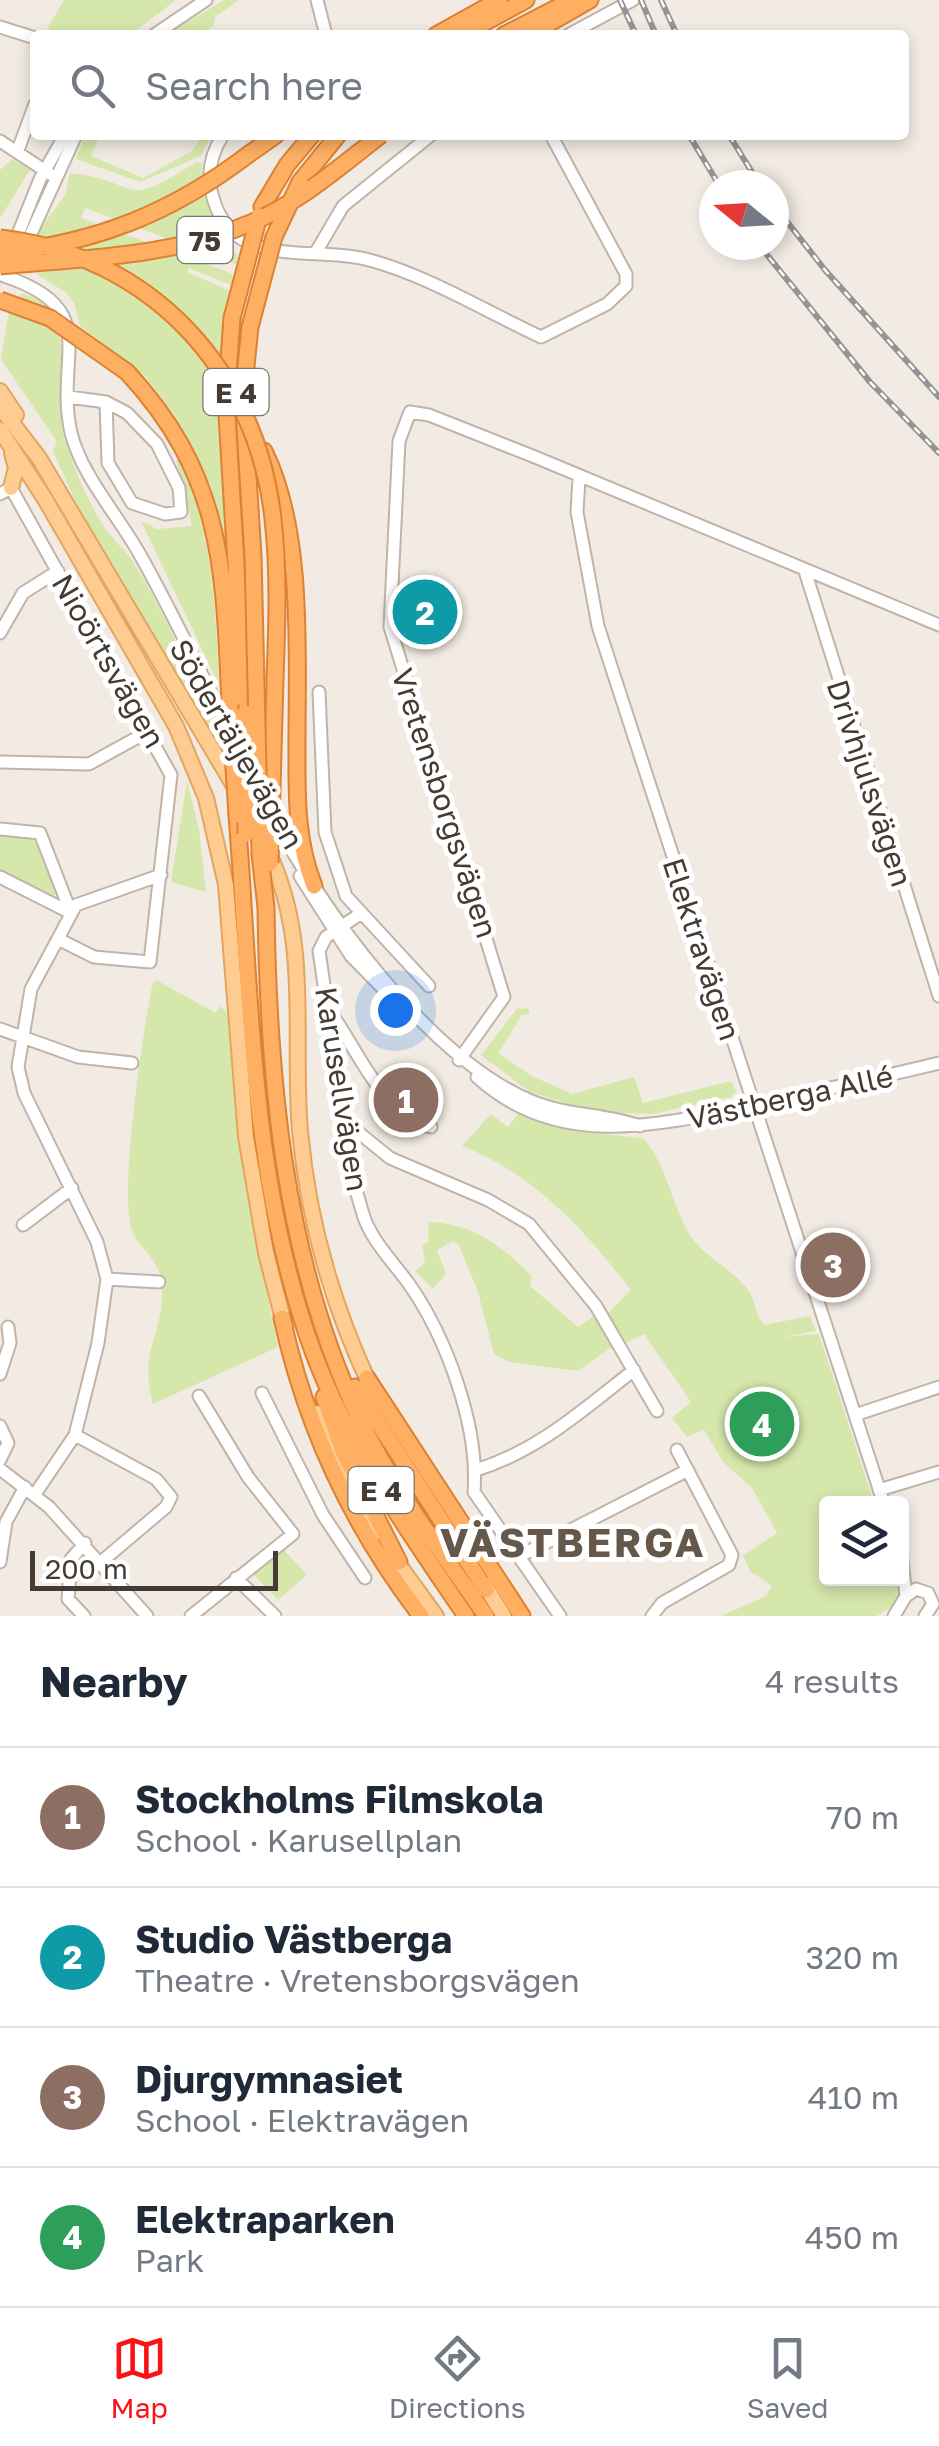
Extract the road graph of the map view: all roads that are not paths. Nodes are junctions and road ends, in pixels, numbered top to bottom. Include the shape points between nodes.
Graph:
1 (194, 0) edge
2 (206, 0) edge
3 (317, 0) edge
4 (500, 0) edge
5 (526, 0) edge
6 (572, 0) edge
7 (590, 0) edge
8 (633, 0) edge
9 (0, 27) edge
10 (157, 30) edge
11 (159, 30) edge
12 (325, 30) edge
13 (445, 30) edge
14 (471, 30) edge
15 (514, 30) edge
16 (537, 30) edge
17 (577, 30) edge
18 (30, 36) edge
19 (30, 118) edge
20 (0, 140) edge
21 (61, 140) edge
22 (74, 140) edge
23 (222, 140) edge
24 (269, 140) edge
25 (308, 140) edge
26 (334, 140) edge
27 (375, 140) edge
28 (425, 140) edge
29 (554, 140) edge
30 (18, 150) junction
31 (44, 170) junction
32 (57, 178) junction
33 (0, 238) edge
34 (316, 252) junction
35 (0, 254) edge
36 (4, 277) edge
37 (0, 304) edge
38 (0, 392) edge
39 (69, 397) junction
40 (106, 402) junction
41 (0, 407) edge
42 (0, 430) edge
43 (21, 430) junction
44 (256, 439) junction
45 (580, 478) junction
46 (6, 491) edge
47 (805, 570) junction
48 (58, 571) junction
49 (939, 625) edge
50 (0, 634) edge
51 (318, 692) dead end
52 (238, 709) junction
53 (150, 731) junction
54 (0, 762) edge
55 (0, 829) edge
56 (280, 831) junction
57 (161, 875) junction
58 (0, 878) edge
59 (314, 886) junction
60 (266, 907) junction
61 (71, 912) junction
62 (360, 914) junction
63 (246, 930) junction
64 (337, 930) junction
65 (58, 938) junction
66 (429, 986) dead end
67 (939, 996) edge
68 (329, 1010) junction
69 (0, 1029) edge
70 (22, 1036) junction
71 (460, 1058) junction
72 (132, 1063) dead end
73 (939, 1063) edge
74 (752, 1105) junction
75 (342, 1119) junction
76 (431, 1127) dead end
77 (72, 1188) junction
78 (23, 1225) dead end
79 (107, 1279) junction
80 (159, 1282) dead end
81 (282, 1318) junction
82 (8, 1327) dead end
83 (314, 1354) junction
84 (340, 1368) junction
85 (634, 1370) junction
86 (0, 1374) edge
87 (366, 1378) junction
88 (939, 1387) edge
89 (262, 1393) dead end
90 (199, 1396) dead end
91 (657, 1411) dead end
92 (854, 1415) junction
93 (0, 1426) edge
94 (74, 1435) junction
95 (677, 1450) dead end
96 (0, 1460) edge
97 (476, 1466) junction
98 (0, 1469) edge
99 (688, 1470) junction
100 (939, 1472) edge
101 (30, 1490) junction
102 (879, 1490) junction
103 (881, 1496) edge
104 (85, 1543) junction
105 (520, 1556) junction
106 (0, 1562) edge
107 (101, 1562) junction
108 (399, 1562) junction
109 (909, 1569) edge
110 (236, 1578) junction
111 (365, 1578) dead end
112 (486, 1590) junction
113 (930, 1600) edge
114 (907, 1605) edge
115 (84, 1616) edge
116 (147, 1616) edge
117 (191, 1616) edge
118 (274, 1616) edge
119 (421, 1616) edge
120 (436, 1616) edge
121 (466, 1616) edge
122 (486, 1616) edge
123 (504, 1616) edge
124 (522, 1616) edge
125 (560, 1616) edge
126 (652, 1616) edge
127 (894, 1616) edge

1 - 10 street
2 - 11 street
3 - 12 street
4 - 13 highway
5 - 14 highway
6 - 15 highway
7 - 16 highway
8 - 17 street
9 - 18 street
19 - 30 street
20 - 30 street
21 - 31 street
22 - 32 street
23 - 34 street via 210,176 226,230 277,252
24 - 35 highway, 75, bridge via 189,198 133,226
25 - 52 highway, 75, bridge via 262,208 232,318 226,399
26 - 60 highway, 75, bridge via 300,182 274,237 250,327 244,396
27 - 36 highway, 75, bridge via 251,224 203,241
28 - 34 street via 343,206
29 - 34 street via 626,274 622,295 558,330 541,337 376,262
30 - 31 street
31 - 32 street
31 - 36 street
32 - 36 street
33 - 44 highway, E 4, bridge via 101,266 162,304 216,362
36 - 37 street
36 - 39 street, Västberga Allé via 45,293 65,315
37 - 52 highway, E 4, bridge via 50,318 127,372 181,440 206,497
38 - 43 main road
39 - 40 street
39 - 56 street, Västberga Allé via 71,432 84,464 140,554
40 - 40 street via 158,444 173,472 180,512 132,504 108,463
41 - 43 main road, Södertäljevägen
42 - 46 main road via 15,458
42 - 81 main road, Södertäljevägen via 176,726 206,798 226,884 246,1137
43 - 87 main road, Södertäljevägen via 246,805 280,876 298,960 306,1176 331,1285
44 - 59 highway, bridge via 284,515 297,678 298,828
44 - 60 highway, E 4, bridge via 273,518 276,679
45 - 47 street
45 - 71 street, Vretensborgsvägen via 429,415 410,412 399,441 390,627 503,986 500,1007
45 - 74 street, Elektravägen via 577,512 589,594
46 - 48 street, Nioörtsvägen
47 - 49 street
47 - 67 street, Drivhjulsvägen
48 - 50 street via 23,593
48 - 53 street, Nioörtsvägen
51 - 62 street via 326,832 346,896
52 - 63 highway, 75, bridge
52 - 63 highway, E 4, bridge via 236,814
53 - 54 street via 89,764
53 - 57 street, Nioörtsvägen via 172,775
55 - 61 street via 40,833
56 - 59 street, Västberga Allé
56 - 64 street, Västberga Allé
57 - 61 street via 84,900
57 - 65 street, Nioörtsvägen via 150,962 94,957
58 - 61 street
59 - 64 street, Västberga Allé
60 - 84 highway, E 4 via 277,1115 300,1242
61 - 65 street
62 - 64 street
62 - 66 street
63 - 83 highway, E 4 via 270,1190
64 - 68 street, Karusellvägen via 319,951
64 - 71 street, Västberga Allé
65 - 70 street via 31,989
68 - 75 street, Karusellvägen
68 - 76 street via 383,1092 415,1123
69 - 70 street
70 - 72 street via 78,1056
70 - 77 street via 21,1085
71 - 74 street, Västberga Allé via 528,1100 577,1116 640,1126
73 - 74 street, Västberga Allé
74 - 92 street, Elektravägen
75 - 85 street via 390,1158 529,1224 596,1306
75 - 97 street, Karusellvägen via 364,1220 414,1291 442,1350 466,1410
77 - 78 street
77 - 79 street
79 - 80 street
79 - 94 street
81 - 108 main road, Södertäljevägen via 335,1457
81 - 119 highway via 326,1462
82 - 86 street
83 - 108 highway, E 4 via 343,1451
83 - 121 highway, E 4 via 375,1482
84 - 112 highway
84 - 122 highway, E 4 via 384,1463
85 - 91 street
85 - 97 street via 556,1432 523,1452
87 - 112 main road, Södertäljevägen
87 - 124 highway
88 - 92 street
89 - 111 street via 323,1515
90 - 110 street via 293,1534
92 - 102 street, Elektravägen
93 - 96 street via 8,1444
94 - 101 street
94 - 107 street via 156,1479 171,1497
95 - 99 street
97 - 105 street, Karusellvägen via 474,1492
98 - 101 street
99 - 105 street
99 - 126 street via 732,1560
100 - 102 street
101 - 104 street
101 - 106 street via 6,1522
102 - 103 street, Elektravägen
104 - 107 street
104 - 115 street via 71,1559 68,1599
105 - 125 street, Karusellvägen
107 - 116 street
108 - 120 main road, Södertäljevägen
109 - 113 street
110 - 117 street
110 - 118 street
112 - 123 main road, Södertäljevägen
113 - 114 street
114 - 127 street

